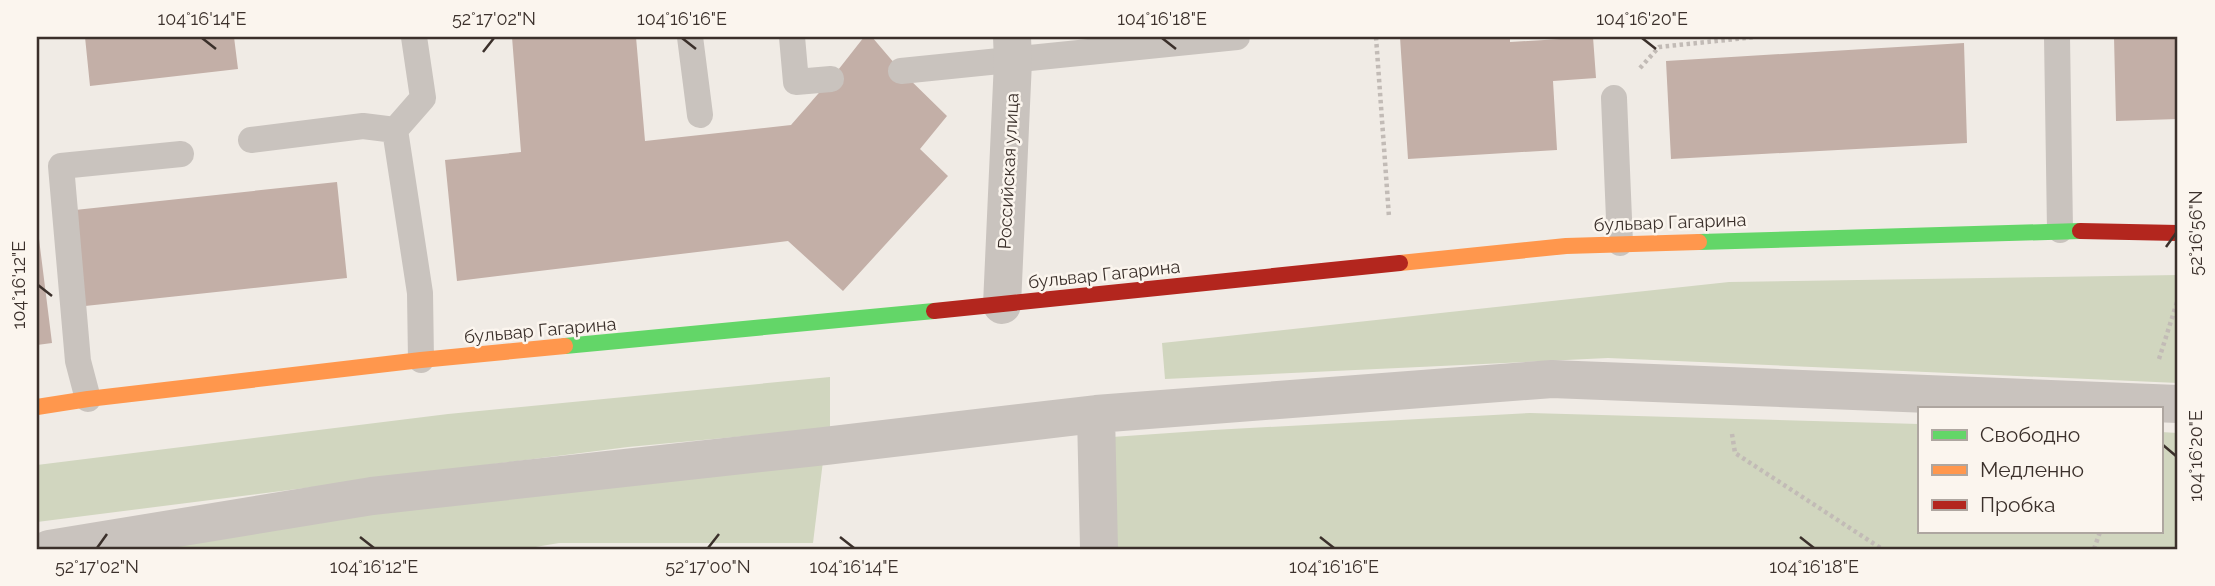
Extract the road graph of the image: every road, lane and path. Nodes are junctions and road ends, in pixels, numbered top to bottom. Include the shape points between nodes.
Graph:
1 (414, 37) edge
2 (690, 37) edge
3 (792, 37) edge
4 (1237, 37) edge
5 (1376, 37) edge
6 (1755, 37) edge
7 (2057, 37) edge
8 (1012, 49) edge
9 (901, 71) dead end
10 (831, 79) dead end
11 (1614, 98) joint
12 (700, 115) dead end
13 (396, 130) junction
14 (251, 140) dead end
15 (181, 154) dead end
16 (2060, 230) junction
17 (2178, 233) edge
18 (1620, 243) junction
19 (1392, 264) junction
20 (1002, 305) junction
21 (421, 360) junction
22 (1723, 385) junction
23 (88, 399) junction
24 (2178, 404) edge
25 (37, 407) edge
26 (1096, 414) junction
27 (48, 549) edge
28 (1099, 549) edge
29 (1882, 549) edge

1 - 13 lane via 423,97
2 - 12 lane
3 - 10 lane via 796,82
4 - 8 lane
5 - 19 path
6 - 11 path via 1659,47
7 - 16 lane
8 - 9 lane
8 - 20 street, Российская улица
11 - 18 lane
13 - 14 lane via 363,126
13 - 21 lane via 420,293
15 - 23 lane via 61,166 78,361
16 - 17 street, бульвар Гагарина
16 - 18 street, бульвар Гагарина
18 - 19 street, бульвар Гагарина
19 - 20 street, бульвар Гагарина
20 - 21 street, бульвар Гагарина
21 - 23 street, бульвар Гагарина
22 - 24 street
22 - 26 street via 1552,379
22 - 29 path via 1735,453
23 - 25 street, бульвар Гагарина
26 - 27 street via 372,496
26 - 28 street

